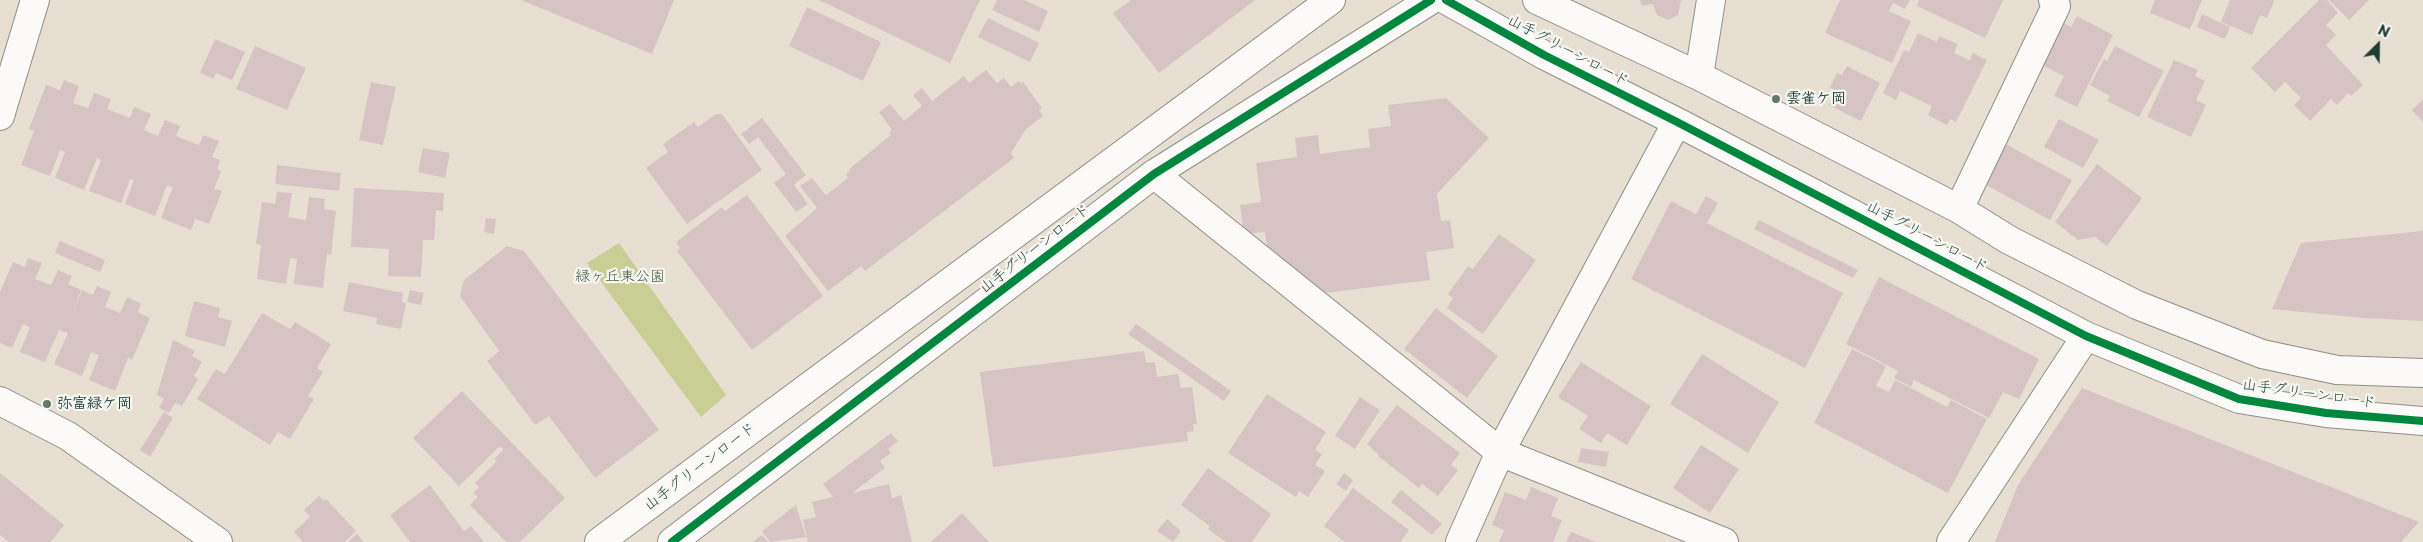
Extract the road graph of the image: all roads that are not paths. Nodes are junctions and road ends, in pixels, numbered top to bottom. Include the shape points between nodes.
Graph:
1 (35, 0) edge
2 (1331, 0) edge
3 (1431, 0) edge
4 (1446, 0) edge
5 (1537, 0) edge
6 (1711, 0) edge
7 (2052, 0) edge
8 (1699, 76) junction
9 (0, 116) edge
10 (1677, 122) junction
11 (1154, 174) junction
12 (1959, 209) junction
13 (2086, 336) junction
14 (2423, 373) edge
15 (0, 401) edge
16 (2423, 421) edge
17 (1500, 452) junction
18 (218, 542) edge
19 (599, 542) edge
20 (672, 542) edge
21 (1460, 542) edge
22 (1724, 542) edge
23 (1951, 542) edge

1 - 9 street
2 - 19 street, 山手グリーンロード
3 - 11 street, 山手グリーンロード
4 - 10 street, 山手グリーンロード via 1544,55
5 - 8 street, 山手グリーンロード
6 - 8 street
7 - 12 street via 2056,6
8 - 12 street, 山手グリーンロード
10 - 13 street, 山手グリーンロード
10 - 17 street
11 - 17 street
11 - 20 street, 山手グリーンロード
12 - 14 street, 山手グリーンロード via 2009,240 2137,305 2262,354 2337,370
13 - 16 street, 山手グリーンロード via 2239,399 2326,413
13 - 23 street
15 - 18 street via 68,436
17 - 21 street
17 - 22 street

